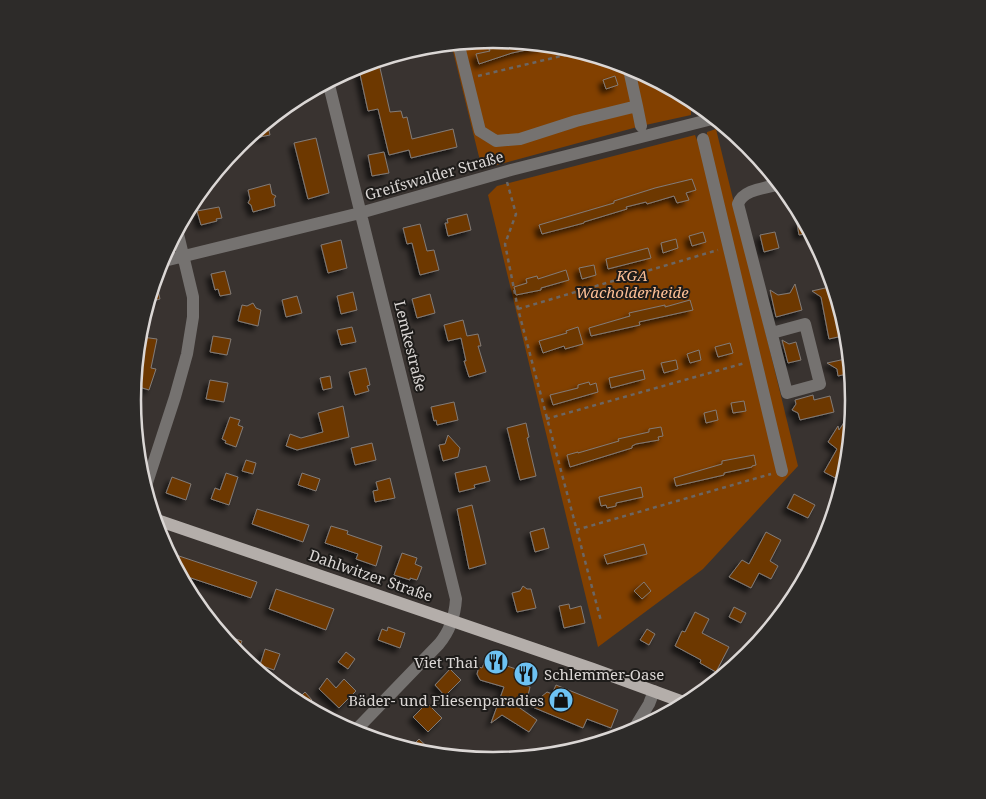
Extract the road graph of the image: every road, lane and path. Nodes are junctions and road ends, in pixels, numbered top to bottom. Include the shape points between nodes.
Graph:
1 (460, 49) edge
2 (568, 55) edge
3 (630, 75) edge
4 (467, 78) junction
5 (330, 88) edge
6 (637, 106) junction
7 (707, 120) edge
8 (641, 126) dead end
9 (703, 139) dead end
10 (508, 184) dead end
11 (773, 186) edge
12 (360, 213) junction
13 (179, 240) edge
14 (729, 247) junction
15 (183, 256) junction
16 (170, 259) edge
17 (518, 309) junction
18 (772, 333) junction
19 (756, 359) junction
20 (546, 419) junction
21 (782, 471) joint
22 (150, 475) edge
23 (164, 522) edge
24 (576, 530) junction
25 (452, 620) junction
26 (601, 620) dead end
27 (654, 691) junction
28 (676, 700) edge
29 (640, 719) edge
30 (360, 726) edge

1 - 4 street
2 - 4 path
3 - 6 street
4 - 6 street via 480,131 496,141 520,139
5 - 12 street, Lemkestraße
6 - 8 street
7 - 12 street, Greifswalder Straße via 511,170
9 - 14 street
10 - 17 path via 516,214 504,244
11 - 18 street via 749,192 738,204
12 - 15 street, Greifswalder Straße
12 - 25 street, Lemkestraße via 456,599
13 - 15 street
14 - 17 path
14 - 19 street
15 - 16 street, Greifswalder Straße
15 - 22 street via 193,297 193,317 187,354
17 - 20 path
18 - 18 street via 787,393 820,384 806,324
19 - 20 path
19 - 21 street
20 - 24 path
21 - 24 path
23 - 25 main road, Dahlwitzer Straße
24 - 26 path
25 - 27 main road, Dahlwitzer Straße
25 - 30 street, Lemkestraße via 440,644
27 - 28 main road, Dahlwitzer Straße
27 - 29 street

